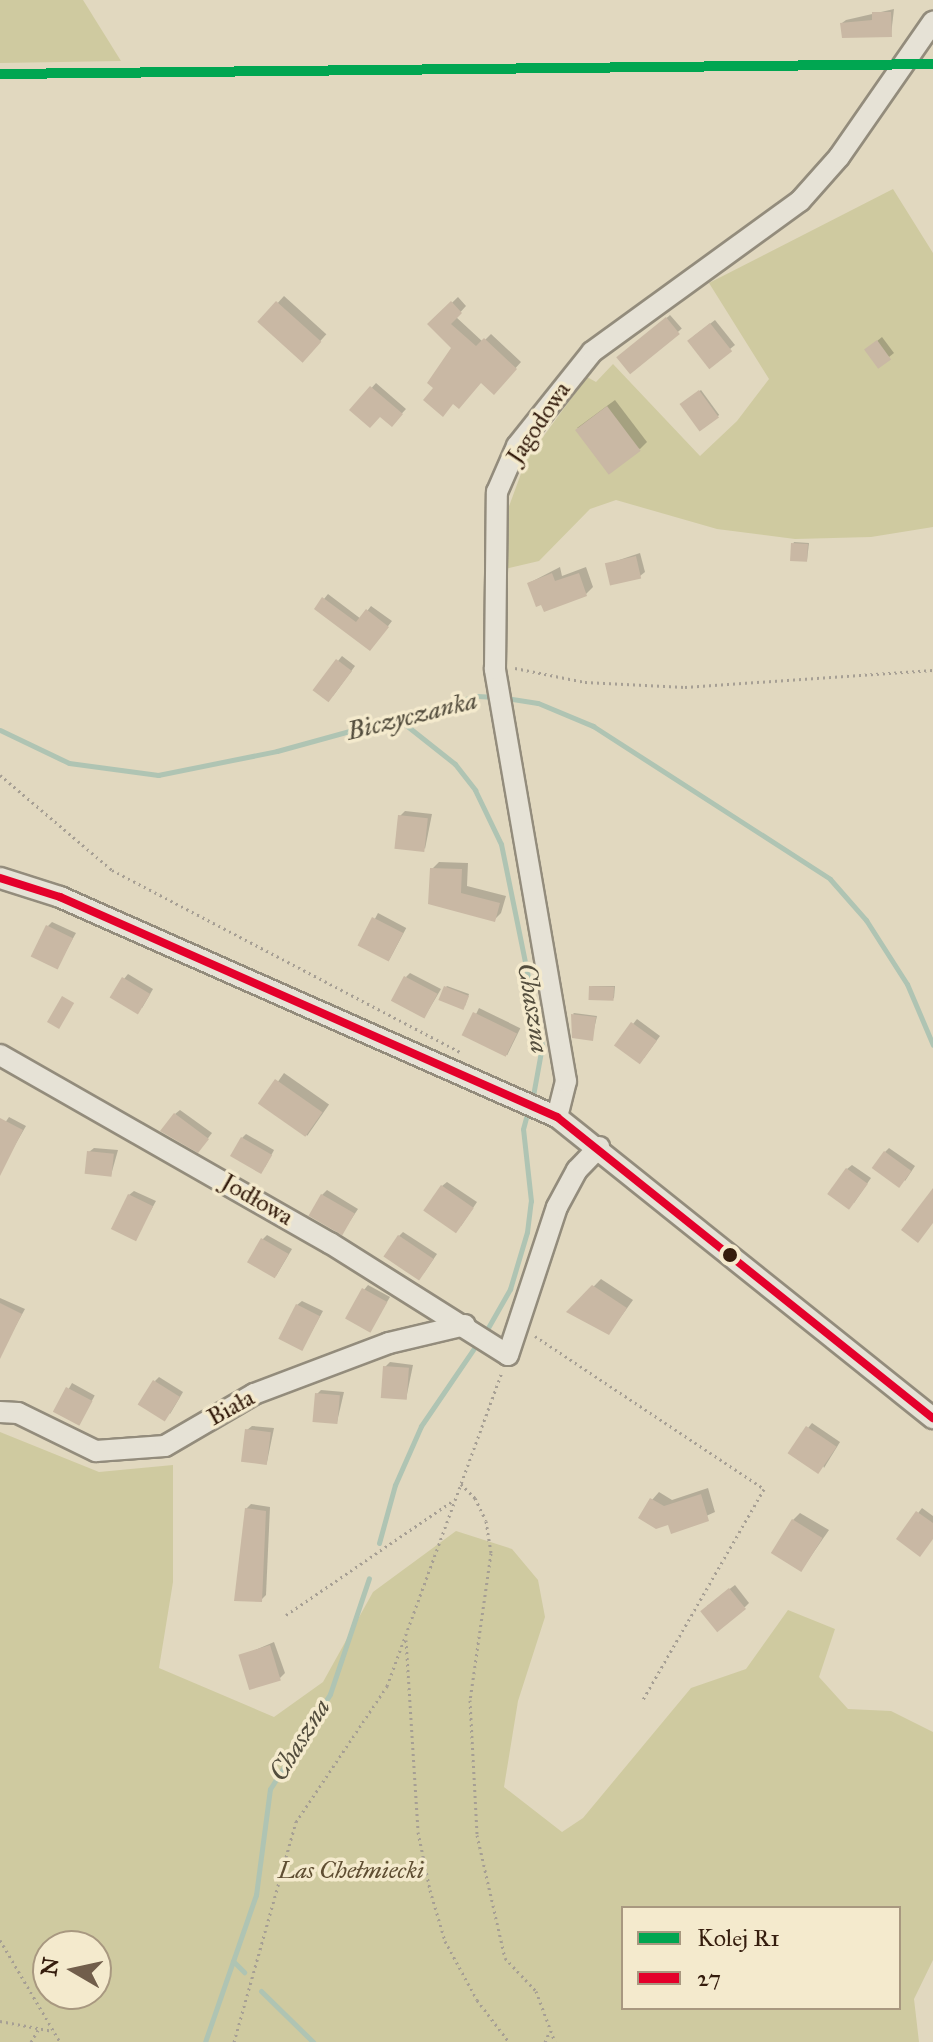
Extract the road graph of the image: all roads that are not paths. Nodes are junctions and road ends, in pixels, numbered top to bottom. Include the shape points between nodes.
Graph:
1 (933, 22) edge
2 (0, 878) edge
3 (0, 1055) edge
4 (549, 1114) junction
5 (599, 1147) junction
6 (486, 1339) junction
7 (0, 1412) edge
8 (933, 1418) edge

1 - 4 street, Jagodowa via 839,157 800,201 592,352 517,446 497,492 492,532 495,666 566,1081
2 - 4 street via 60,897
3 - 6 street, Jodłowa
4 - 5 street
5 - 6 street via 577,1170 557,1207 519,1325
5 - 8 street
6 - 7 street, Biała via 389,1343 254,1394 165,1446 96,1451 18,1413

